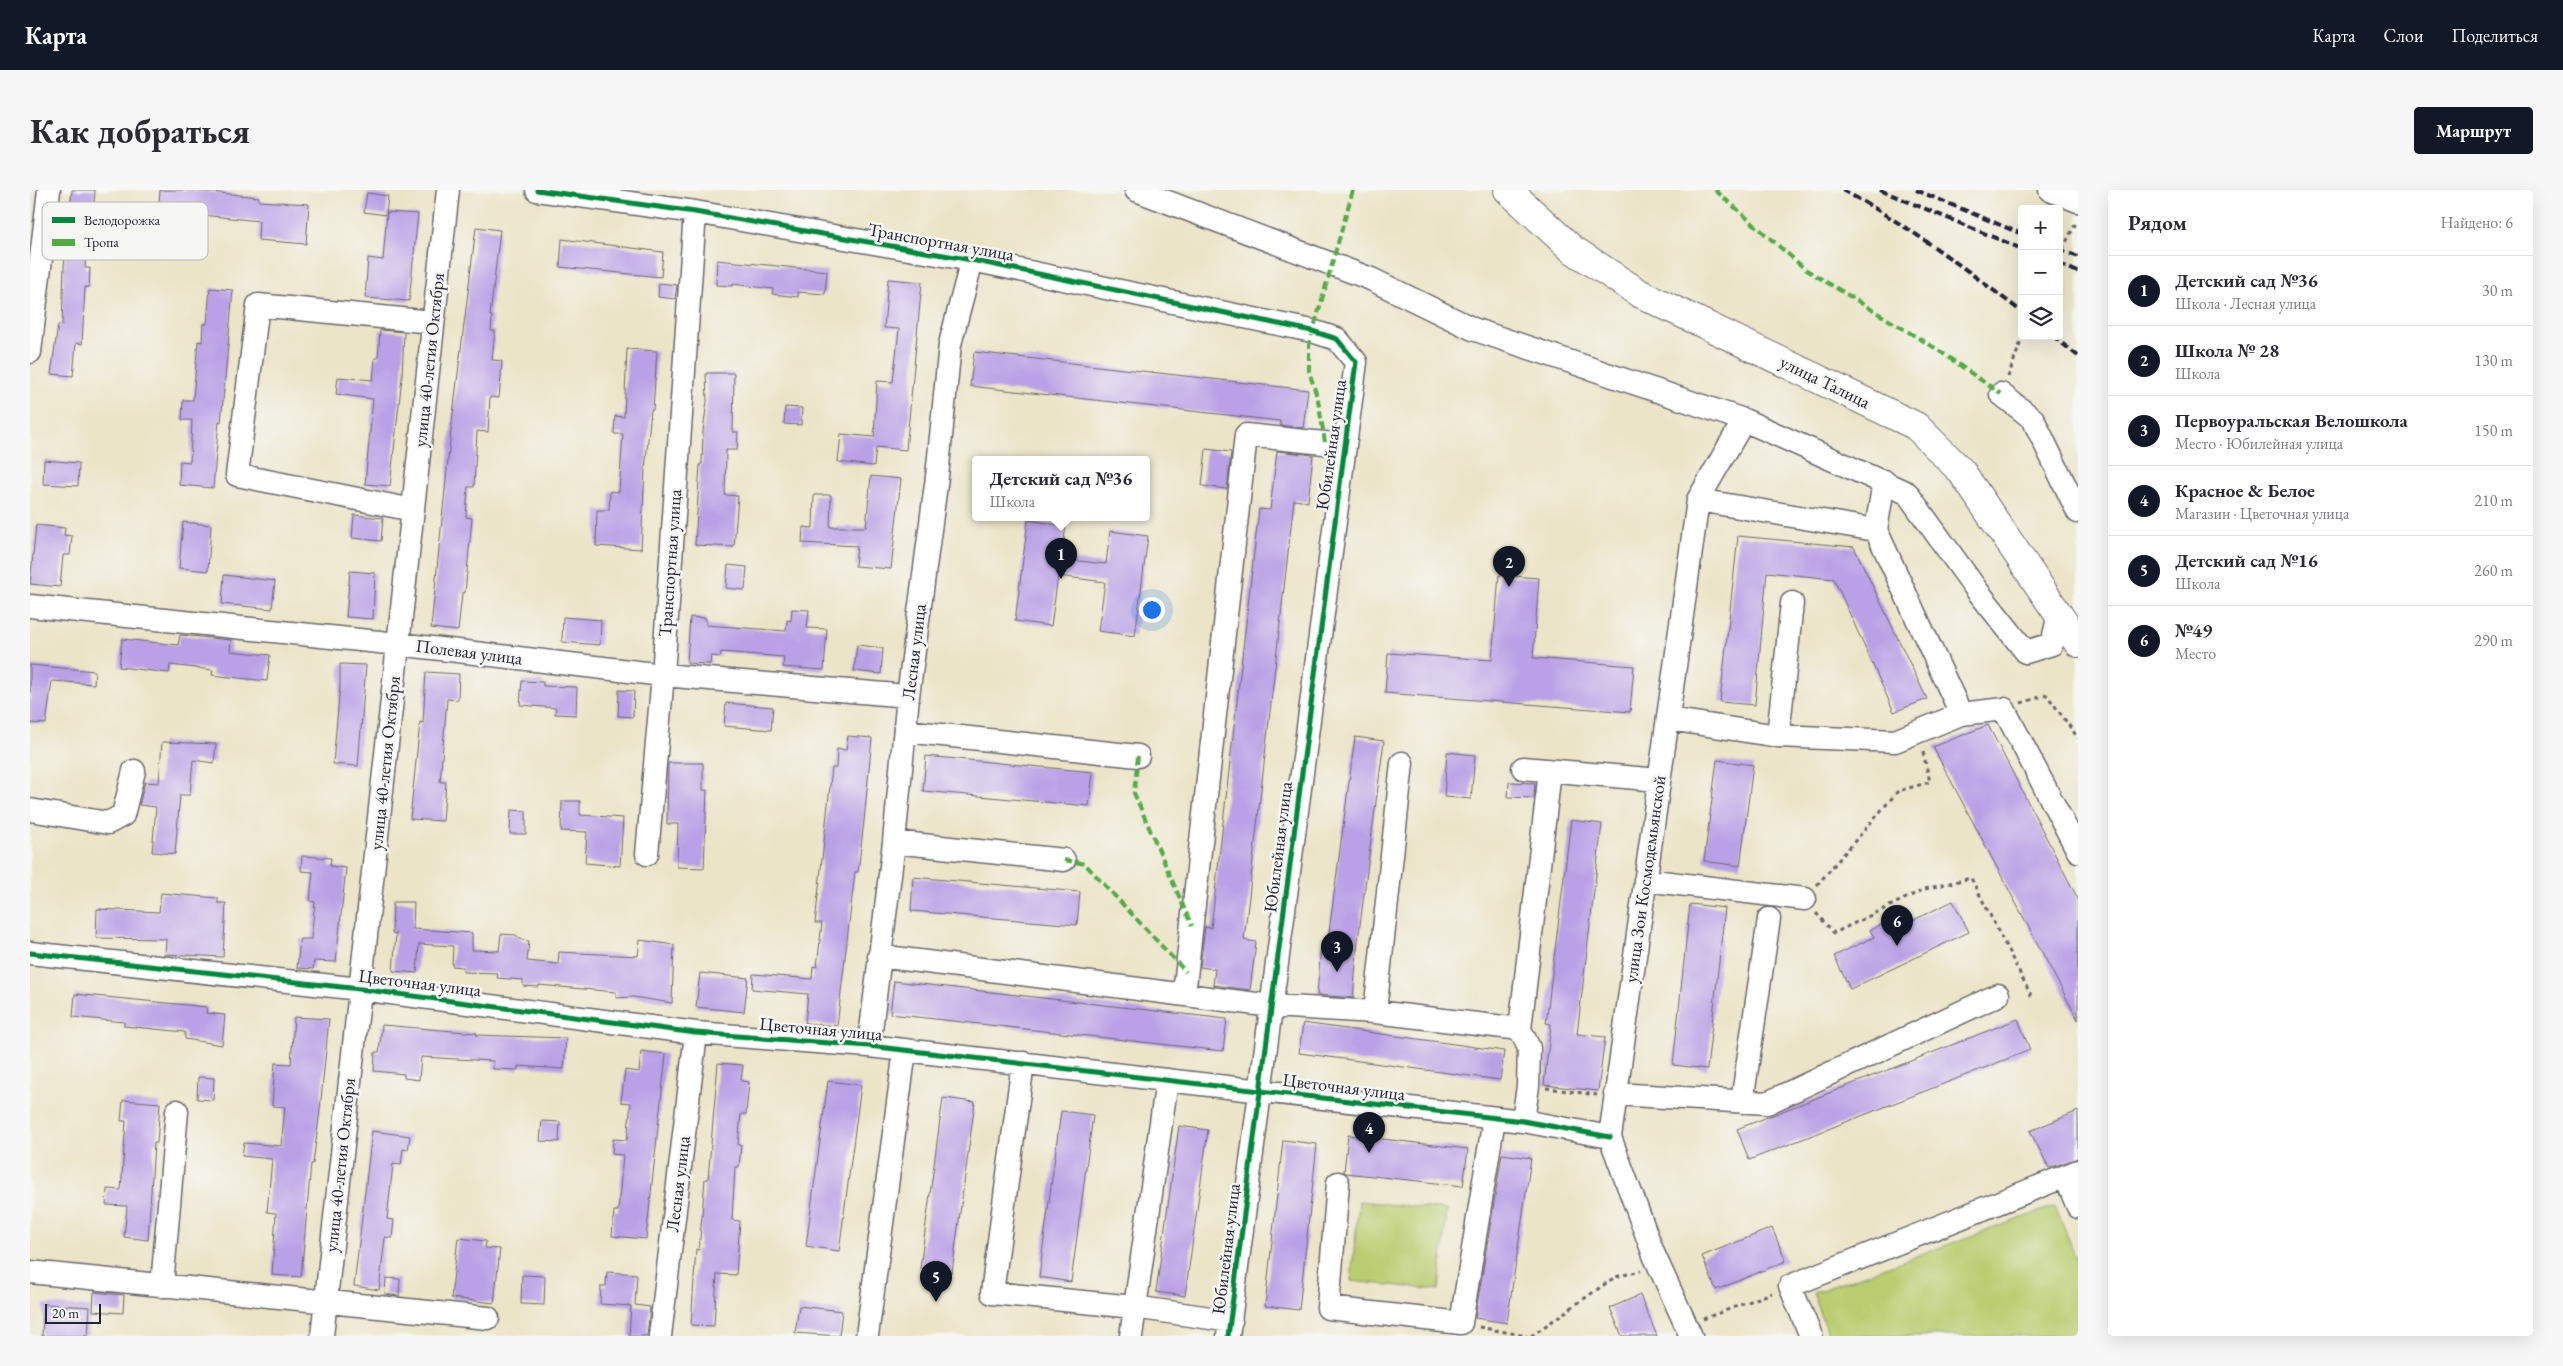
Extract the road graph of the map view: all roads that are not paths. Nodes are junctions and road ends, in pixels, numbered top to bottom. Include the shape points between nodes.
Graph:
1 (448, 190) edge
2 (537, 190) edge
3 (1136, 190) edge
4 (1508, 190) edge
5 (2050, 190) edge
6 (2078, 201) edge
7 (695, 212) junction
8 (42, 250) edge
9 (972, 260) junction
10 (432, 322) junction
11 (30, 352) edge
12 (1356, 362) joint
13 (2001, 394) road end
14 (1744, 420) junction
15 (1344, 444) junction
16 (1884, 481) junction
17 (1698, 500) junction
18 (413, 510) junction
19 (2078, 512) edge
20 (1876, 530) junction
21 (1792, 603) dead end
22 (30, 606) edge
23 (2059, 614) junction
24 (2078, 643) edge
25 (398, 644) junction
26 (663, 675) junction
27 (908, 696) junction
28 (1961, 714) junction
29 (1669, 720) junction
30 (905, 731) junction
31 (1778, 736) junction
32 (1138, 756) dead end
33 (1402, 763) dead end
34 (1524, 768) dead end
35 (134, 771) dead end
36 (1550, 771) junction
37 (1659, 780) junction
38 (30, 810) edge
39 (894, 842) junction
40 (2078, 851) edge
41 (647, 854) dead end
42 (1064, 860) dead end
43 (1645, 880) junction
44 (1805, 899) road end
45 (1769, 919) dead end
46 (30, 953) edge
47 (879, 956) junction
48 (360, 988) junction
49 (1184, 995) junction
50 (1998, 995) dead end
51 (1272, 1006) junction
52 (1374, 1012) junction
53 (1520, 1029) junction
54 (696, 1033) junction
55 (869, 1046) junction
56 (906, 1050) junction
57 (1024, 1063) junction
58 (1167, 1080) junction
59 (1260, 1090) junction
60 (1610, 1095) junction
61 (1742, 1102) junction
62 (177, 1111) dead end
63 (1494, 1119) junction
64 (1523, 1120) junction
65 (1610, 1137) junction
66 (2072, 1174) edge
67 (1338, 1183) dead end
68 (2078, 1208) edge
69 (30, 1272) edge
70 (162, 1286) junction
71 (325, 1302) junction
72 (1134, 1307) junction
73 (488, 1318) dead end
74 (1230, 1328) edge
75 (1689, 1331) edge
76 (322, 1336) edge
77 (660, 1336) edge
78 (867, 1336) edge
79 (1131, 1336) edge
80 (1810, 1336) edge

1 - 10 street, улица 40-летия Октября
2 - 7 street, Транспортная улица
3 - 14 street via 1371,279 1473,329
4 - 23 main road, улица Талица via 1572,249 1639,293 1916,426 1961,471
5 - 6 street
7 - 9 street, Транспортная улица
7 - 26 street, Транспортная улица
8 - 11 street
9 - 12 street, Транспортная улица via 1312,331 1337,339
9 - 27 street, Лесная улица via 950,344 937,478
10 - 18 street, улица 40-летия Октября
10 - 18 street via 258,305 237,475
12 - 15 street, Юбилейная улица
13 - 19 street via 2033,419
14 - 16 street
14 - 17 street, улица Зои Космодемьянской
15 - 49 street via 1246,435
15 - 51 street, Юбилейная улица
16 - 20 street
16 - 23 street via 1907,493 2026,652 2052,644
17 - 20 street
17 - 29 street, улица Зои Космодемьянской
18 - 25 street, улица 40-летия Октября
20 - 28 street
21 - 31 street
22 - 25 street, Полевая улица
23 - 24 main road, улица Талица
25 - 26 street, Полевая улица
25 - 48 street, улица 40-летия Октября
26 - 27 street, Полевая улица
26 - 41 street, Транспортная улица
27 - 30 street, Лесная улица
28 - 31 street via 1895,741
28 - 40 street via 2004,709
29 - 31 street
29 - 37 street, улица Зои Космодемьянской
30 - 32 street
30 - 39 street, Лесная улица
33 - 52 street
34 - 36 street
35 - 38 street via 123,815 108,823
36 - 37 street
36 - 53 street
37 - 43 street, улица Зои Космодемьянской
39 - 42 street
39 - 47 street, Лесная улица
43 - 44 street
43 - 60 street, улица Зои Космодемьянской
45 - 61 street
46 - 48 street, Цветочная улица
47 - 49 street
47 - 55 street, Лесная улица
48 - 54 street, Цветочная улица
48 - 71 street, улица 40-летия Октября
49 - 51 street
50 - 61 street via 1767,1102
51 - 52 street
51 - 59 street, Юбилейная улица
52 - 53 street
53 - 64 street via 1529,1048
54 - 55 street, Цветочная улица
54 - 77 street, Лесная улица
55 - 56 street, Цветочная улица
56 - 57 street, Цветочная улица
56 - 78 street
57 - 58 street, Цветочная улица
57 - 72 street via 992,1293
58 - 59 street, Цветочная улица
58 - 72 street
59 - 63 street, Цветочная улица
59 - 74 street, Юбилейная улица
60 - 61 street
60 - 65 street, улица Зои Космодемьянской
62 - 70 street
63 - 64 street, Цветочная улица
63 - 67 street via 1461,1323 1328,1308
64 - 65 street, Цветочная улица
65 - 75 street, улица Зои Космодемьянской via 1659,1267
66 - 68 street
66 - 80 street via 1790,1286
69 - 70 street
70 - 71 street
71 - 73 street
71 - 76 street, улица 40-летия Октября
72 - 74 street
72 - 79 street

